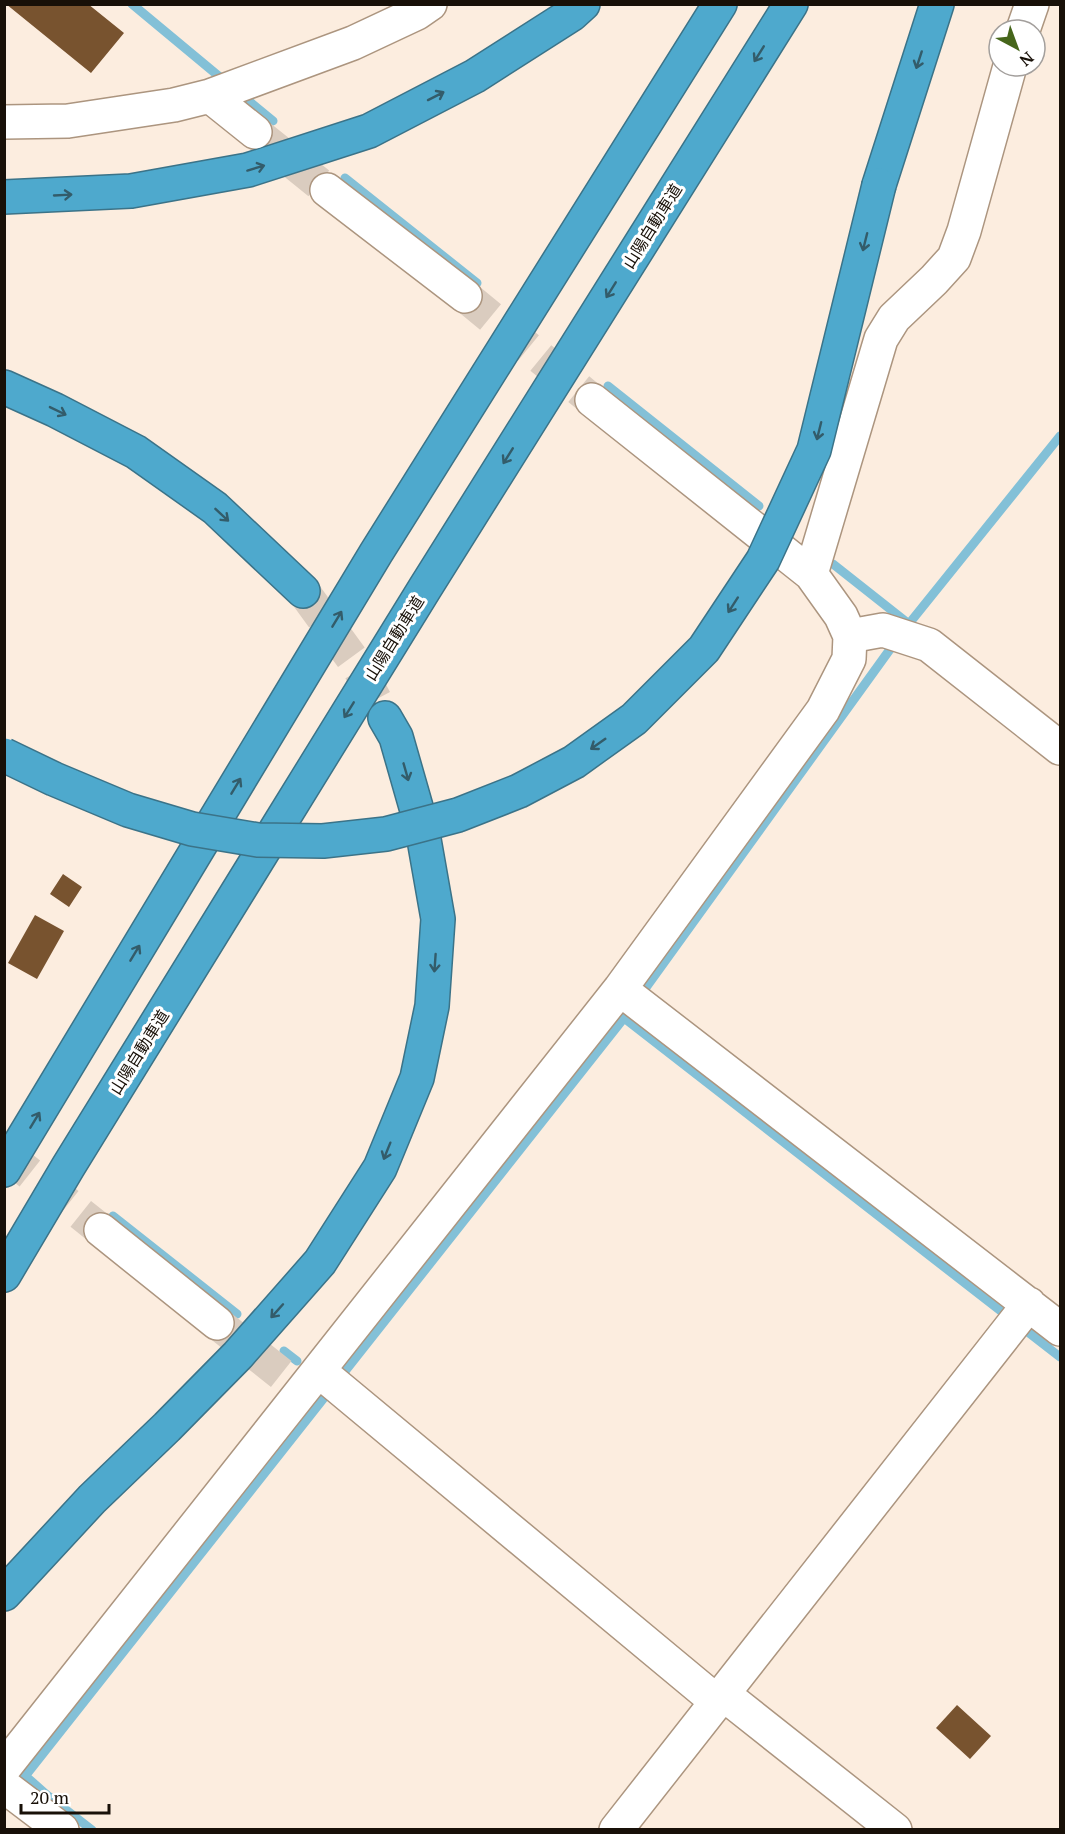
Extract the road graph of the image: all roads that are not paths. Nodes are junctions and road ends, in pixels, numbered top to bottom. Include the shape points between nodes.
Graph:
1 (430, 4) edge
2 (583, 4) edge
3 (720, 4) edge
4 (790, 4) edge
5 (937, 4) edge
6 (1007, 78) edge
7 (225, 90) junction
8 (4, 122) edge
9 (255, 132) tunnel mouth
10 (327, 190) tunnel mouth
11 (4, 197) edge
12 (465, 296) tunnel mouth
13 (4, 387) edge
14 (592, 400) tunnel mouth
15 (812, 574) junction
16 (303, 591) tunnel mouth
17 (850, 636) junction
18 (385, 718) tunnel mouth
19 (1060, 748) edge
20 (4, 755) edge
21 (631, 998) junction
22 (4, 1170) edge
23 (101, 1230) tunnel mouth
24 (4, 1275) edge
25 (1021, 1315) junction
26 (217, 1323) tunnel mouth
27 (1060, 1329) edge
28 (315, 1382) junction
29 (4, 1594) edge
30 (719, 1697) junction
31 (10, 1777) edge
32 (62, 1830) edge
33 (616, 1830) edge
34 (895, 1830) edge

1 - 7 street via 353,43
11 -> 2 highway via 131,191 248,170 369,131 475,76
22 -> 3 highway via 376,553
4 -> 24 highway, 山陽自動車道 via 412,608
5 -> 20 highway, bridge via 879,185 814,450 763,560 704,649 634,719 574,762 519,791 458,815 386,834 323,841 258,840 192,829 128,810
6 - 15 street via 954,258 894,318 881,339
7 - 8 street via 174,105 68,121
7 - 9 street
10 - 12 street
13 -> 16 highway via 136,452 214,508
14 - 15 street
15 - 17 street
17 - 19 street via 884,630 929,645
17 - 21 street via 849,660 823,711
18 -> 29 highway via 396,737 422,828 438,919 432,1006 417,1078 380,1168 320,1262 238,1355 92,1499
21 - 25 street
21 - 28 street
23 - 26 street
25 - 27 street
25 - 30 street
28 - 30 street
28 - 31 street
30 - 33 street
30 - 34 street
31 - 32 street

